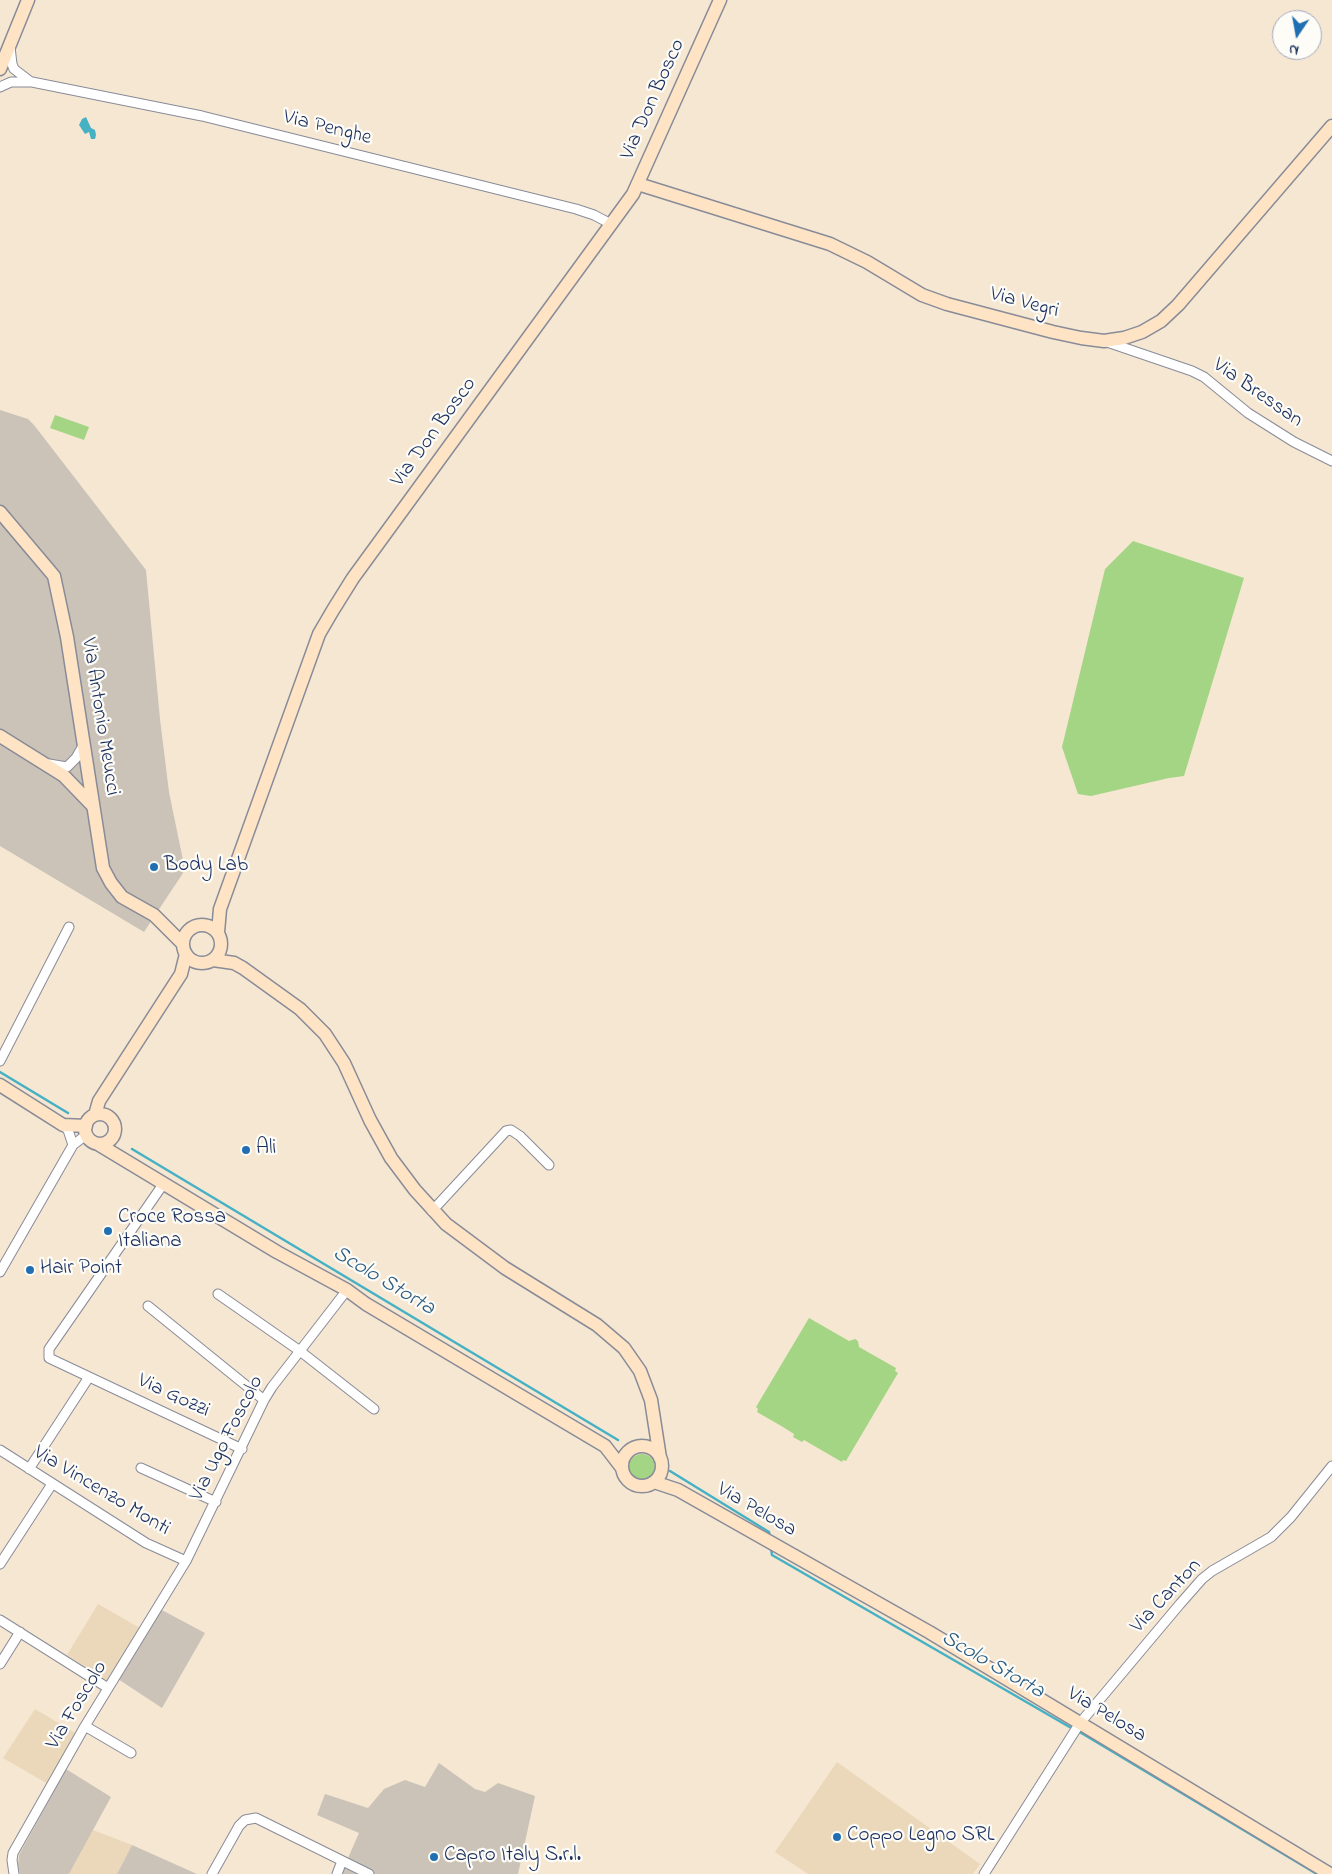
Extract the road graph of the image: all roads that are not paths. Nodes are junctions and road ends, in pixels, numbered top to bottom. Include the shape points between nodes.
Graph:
1 (28, 0) edge
2 (720, 0) edge
3 (10, 46) junction
4 (0, 58) edge
5 (0, 69) edge
6 (32, 82) junction
7 (0, 87) edge
8 (1332, 126) edge
9 (638, 184) junction
10 (611, 224) junction
11 (1104, 341) junction
12 (1332, 461) edge
13 (0, 512) edge
14 (0, 736) edge
15 (84, 744) junction
16 (42, 761) junction
17 (92, 805) junction
18 (220, 909) junction
19 (161, 920) junction
20 (203, 924) junction
21 (69, 928) dead end
22 (190, 928) junction
23 (220, 938) junction
24 (184, 949) junction
25 (213, 960) junction
26 (200, 963) junction
27 (234, 963) junction
28 (181, 974) junction
29 (0, 1060) edge
30 (0, 1085) edge
31 (105, 1092) junction
32 (95, 1115) junction
33 (109, 1117) junction
34 (64, 1124) junction
35 (86, 1130) junction
36 (113, 1136) junction
37 (98, 1144) junction
38 (73, 1146) junction
39 (120, 1158) junction
40 (550, 1166) dead end
41 (164, 1183) junction
42 (432, 1211) junction
43 (0, 1272) edge
44 (346, 1290) junction
45 (218, 1294) dead end
46 (148, 1306) dead end
47 (300, 1351) junction
48 (89, 1377) junction
49 (264, 1400) junction
50 (374, 1409) dead end
51 (653, 1416) junction
52 (605, 1446) junction
53 (635, 1448) junction
54 (242, 1449) junction
55 (0, 1450) edge
56 (661, 1464) junction
57 (1332, 1466) edge
58 (140, 1468) dead end
59 (622, 1468) junction
60 (29, 1469) junction
61 (654, 1482) junction
62 (52, 1484) junction
63 (678, 1490) junction
64 (216, 1502) junction
65 (186, 1561) junction
66 (0, 1564) edge
67 (0, 1620) edge
68 (20, 1632) junction
69 (0, 1664) edge
70 (108, 1688) junction
71 (85, 1726) junction
72 (1077, 1728) junction
73 (131, 1753) dead end
74 (342, 1860) junction
75 (14, 1874) edge
76 (212, 1874) edge
77 (337, 1874) edge
78 (369, 1874) edge
79 (984, 1874) edge
80 (1330, 1874) edge

1 - 3 main road
2 - 9 main road, Via Don Bosco
3 - 4 street
3 - 5 main road
3 - 6 street, Via Penghe via 14,69
6 - 7 street, Via Penghe via 11,82
6 - 10 street, Via Penghe via 202,116 576,209
8 - 11 main road, Via Vegri via 1178,305 1161,321 1142,332
9 - 10 main road, Via Don Bosco
9 - 11 main road, Via Vegri via 830,244 922,294 947,304 1053,332
10 - 18 main road, Via Don Bosco via 332,610 319,634
11 - 12 street, Via Bressan via 1204,377 1248,413
13 - 15 main road, Via Antonio Meucci via 54,576
14 - 16 main road
15 - 16 street via 67,767
15 - 17 main road, Via Antonio Meucci
16 - 17 main road via 64,776
17 - 19 main road, Via Antonio Meucci via 102,868 111,883 122,897
18 - 20 main road, Via Don Bosco
18 - 23 main road, Via Don Bosco
19 - 22 main road, Via Antonio Meucci
19 - 24 main road, Via Antonio Meucci
20 - 22 main road, Via Don Bosco
20 - 23 main road via 214,928
21 - 29 street
22 - 24 main road via 186,932
23 - 25 main road, Via Don Bosco via 218,955
23 - 27 main road
24 - 26 main road via 194,962
24 - 28 main road
25 - 26 main road
25 - 27 main road
26 - 28 main road
27 - 42 main road via 300,1009 325,1034 344,1063 391,1158
28 - 31 main road
30 - 34 main road
31 - 32 main road
31 - 33 main road
32 - 33 main road
32 - 35 main road via 90,1117
33 - 36 main road via 114,1124
34 - 35 main road
34 - 38 street
35 - 37 main road
35 - 38 street
36 - 37 main road
36 - 39 main road
37 - 39 main road, Via Pelosa
38 - 43 street
39 - 41 main road, Via Pelosa
40 - 42 street via 520,1136 511,1130 506,1131
41 - 44 main road, Via Pelosa
41 - 48 street, Via Gozzi via 49,1349 49,1358
42 - 51 main road via 484,1254 597,1325 624,1348 640,1371 651,1400
44 - 47 street, Via Ugo Foscolo
44 - 52 main road, Via Pelosa
45 - 47 street
46 - 49 street
47 - 49 street, Via Ugo Foscolo
47 - 50 street
48 - 54 street, Via Gozzi
48 - 60 street
49 - 54 street, Via Ugo Foscolo
51 - 53 main road via 647,1437
51 - 56 main road
52 - 53 main road, Via Pelosa
52 - 59 main road, Via Pelosa
53 - 56 main road, Via Pelosa via 651,1449
53 - 59 main road via 626,1455
54 - 64 street, Via Ugo Foscolo
55 - 60 street, Via Vincenzo Monti
56 - 61 main road
56 - 63 main road, Via Pelosa
57 - 72 street, Via Canton via 1271,1537 1202,1579
58 - 64 street
59 - 61 main road, Via Pelosa via 631,1483 643,1486
60 - 62 street, Via Vincenzo Monti
61 - 63 main road, Via Pelosa
62 - 65 street, Via Vincenzo Monti via 146,1543
62 - 66 street
63 - 72 main road, Via Pelosa via 929,1632
64 - 65 street, Via Ugo Foscolo
65 - 70 street, Via Foscolo
67 - 68 street
68 - 69 street
68 - 70 street
70 - 71 street, Via Foscolo
71 - 73 street
71 - 75 street, Via Foscolo via 13,1853
72 - 79 street, Via Canton
72 - 80 main road, Via Pelosa
74 - 76 street via 256,1818 245,1820 239,1826
74 - 77 street
74 - 78 street

